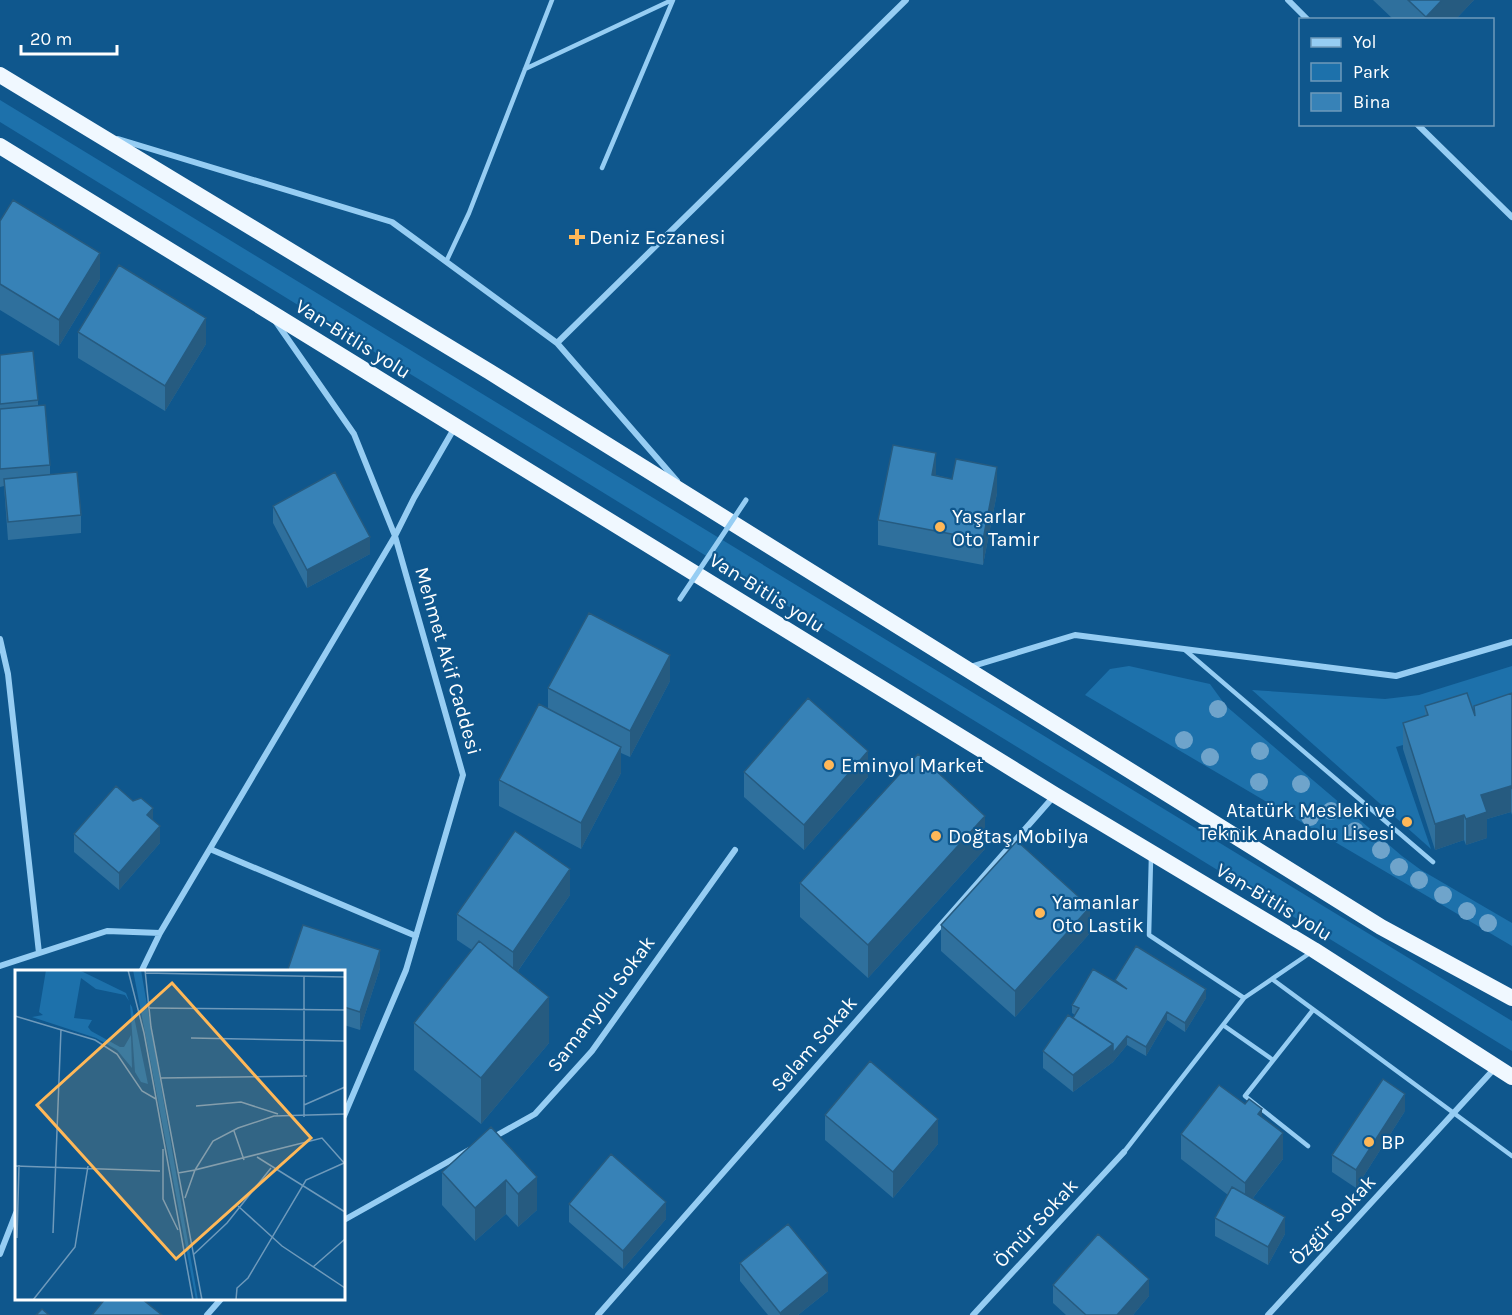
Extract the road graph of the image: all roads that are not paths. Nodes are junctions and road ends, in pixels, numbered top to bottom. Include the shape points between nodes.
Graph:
1 (552, 0) edge
2 (672, 0) edge
3 (906, 0) edge
4 (1288, 0) edge
5 (1306, 18) edge
6 (525, 69) junction
7 (0, 75) edge
8 (1419, 126) edge
9 (92, 131) junction
10 (0, 146) edge
11 (602, 168) dead end
12 (1512, 217) edge
13 (446, 262) junction
14 (268, 311) junction
15 (557, 344) junction
16 (456, 426) junction
17 (691, 497) junction
18 (746, 500) dead end
19 (395, 536) junction
20 (680, 599) dead end
21 (0, 639) edge
22 (1512, 642) edge
23 (1185, 650) junction
24 (965, 668) junction
25 (1055, 795) junction
26 (210, 849) junction
27 (735, 850) dead end
28 (1151, 853) junction
29 (1433, 862) dead end
30 (160, 933) junction
31 (416, 936) junction
32 (1314, 950) junction
33 (39, 953) junction
34 (0, 966) edge
35 (142, 970) edge
36 (1272, 979) junction
37 (1244, 998) junction
38 (1512, 998) edge
39 (1313, 1010) junction
40 (1223, 1024) junction
41 (1273, 1060) junction
42 (1496, 1067) junction
43 (1512, 1077) edge
44 (1454, 1113) junction
45 (345, 1114) edge
46 (483, 1142) edge
47 (1308, 1146) dead end
48 (473, 1148) edge
49 (1124, 1152) joint
50 (1512, 1156) edge
51 (15, 1216) edge
52 (345, 1219) edge
53 (0, 1254) edge
54 (221, 1300) edge
55 (207, 1315) edge
56 (598, 1315) edge
57 (973, 1315) edge
58 (1268, 1315) edge

1 - 6 lane
2 - 6 lane
2 - 11 lane
3 - 15 street
4 - 5 street
6 - 13 lane via 470,213
7 - 9 highway, Van-Bitlis yolu
8 - 12 street
9 - 13 street via 392,222
9 - 17 highway, Van-Bitlis yolu
10 - 14 highway, Van-Bitlis yolu
13 - 15 street
14 - 16 highway, Van-Bitlis yolu
14 - 19 street, Mehmet Akif Caddesi via 354,434
15 - 17 street
16 - 19 street
16 - 25 highway, Van-Bitlis yolu
17 - 24 highway, Van-Bitlis yolu
18 - 20 street, bridge
19 - 26 street
19 - 31 street, Mehmet Akif Caddesi via 463,775
21 - 33 street via 9,674
22 - 23 street via 1396,676
23 - 24 street via 1075,635
23 - 29 lane
24 - 38 highway, Van-Bitlis yolu via 1381,927
25 - 28 highway, Van-Bitlis yolu
25 - 56 street, Selam Sokak
26 - 30 street
26 - 31 street
27 - 46 street, Samanyolu Sokak via 592,1051 535,1114
28 - 32 highway, Van-Bitlis yolu
28 - 37 lane via 1149,935
30 - 33 street via 107,931
30 - 35 street
31 - 45 street, Mehmet Akif Caddesi via 406,970
32 - 36 lane
32 - 42 highway, Van-Bitlis yolu
33 - 34 street
36 - 37 lane
36 - 39 lane
37 - 40 lane
39 - 41 lane
39 - 44 lane
40 - 41 lane
40 - 49 lane
41 - 47 lane via 1245,1096
42 - 43 highway, Van-Bitlis yolu
42 - 44 street, Özgür Sokak
44 - 50 lane
44 - 58 street, Özgür Sokak
48 - 52 street
49 - 57 street, Ömür Sokak
51 - 53 street
54 - 55 street

